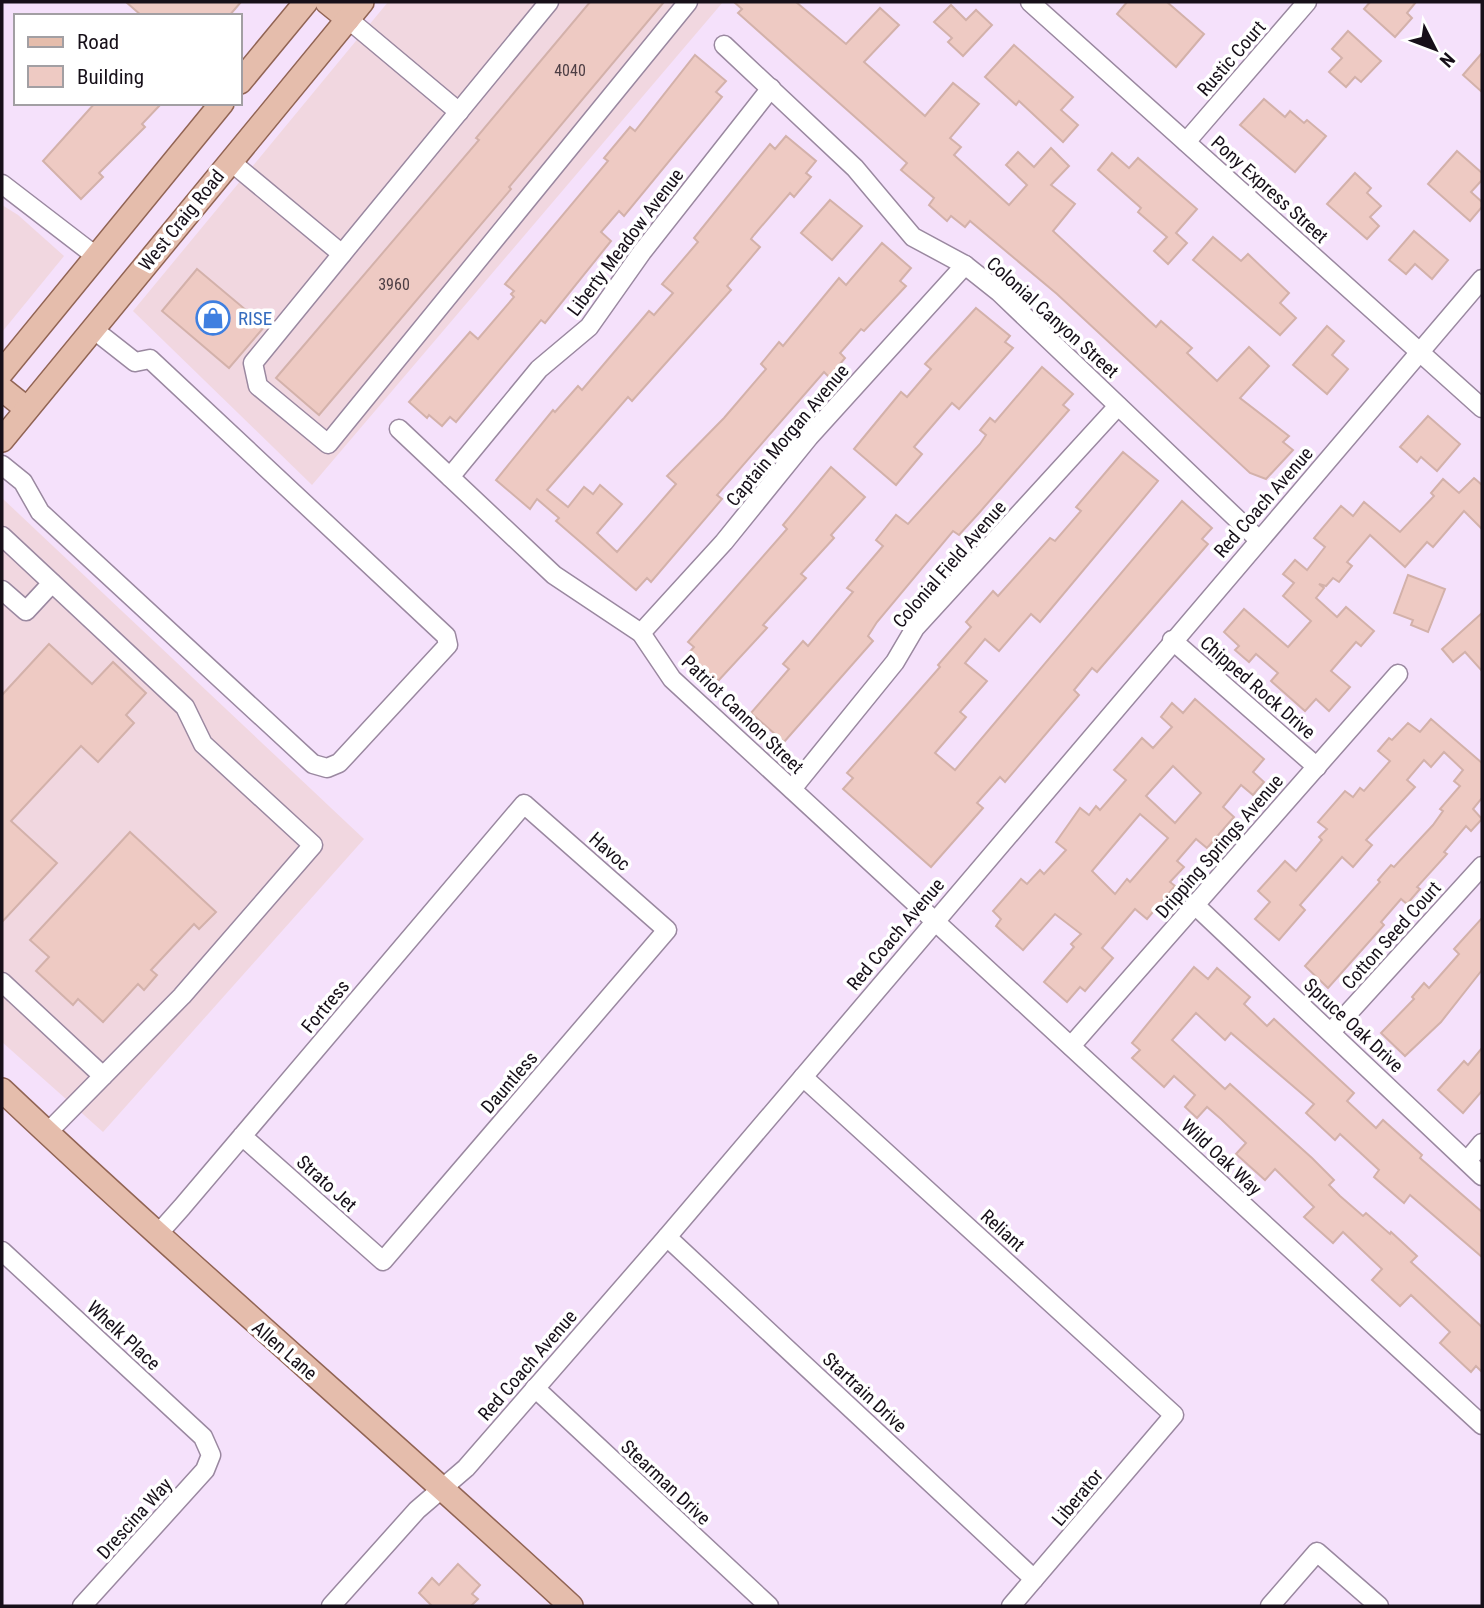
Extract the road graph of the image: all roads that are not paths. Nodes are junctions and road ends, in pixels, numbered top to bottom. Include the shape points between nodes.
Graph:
1 (306, 2) edge
2 (327, 2) edge
3 (549, 2) edge
4 (688, 2) edge
5 (1030, 2) edge
6 (1307, 2) edge
7 (355, 10) edge
8 (724, 45) dead end
9 (242, 80) edge
10 (771, 88) junction
11 (220, 105) edge
12 (458, 112) junction
13 (1186, 142) junction
14 (230, 161) junction
15 (2, 184) edge
16 (342, 254) junction
17 (97, 257) junction
18 (965, 265) junction
19 (1482, 279) edge
20 (93, 329) junction
21 (1420, 352) junction
22 (2, 372) edge
23 (2, 389) edge
24 (1118, 405) junction
25 (1482, 408) edge
26 (27, 409) junction
27 (399, 429) dead end
28 (2, 440) edge
29 (2, 465) edge
30 (450, 477) junction
31 (2, 536) edge
32 (1259, 540) junction
33 (52, 583) junction
34 (2, 590) edge
35 (641, 633) junction
36 (1172, 640) junction
37 (1398, 674) dead end
38 (1317, 767) junction
39 (792, 789) junction
40 (524, 804) joint
41 (1482, 866) edge
42 (1195, 905) junction
43 (934, 920) junction
44 (667, 930) joint
45 (2, 982) edge
46 (1331, 1032) junction
47 (1071, 1046) junction
48 (103, 1076) junction
49 (803, 1077) junction
50 (2, 1090) edge
51 (47, 1133) junction
52 (242, 1136) junction
53 (1482, 1143) edge
54 (1466, 1161) junction
55 (1482, 1176) edge
56 (159, 1234) junction
57 (667, 1237) junction
58 (2, 1251) edge
59 (383, 1261) joint
60 (534, 1388) junction
61 (1174, 1415) joint
62 (1482, 1425) edge
63 (211, 1455) joint
64 (444, 1489) junction
65 (1034, 1579) junction
66 (82, 1606) edge
67 (331, 1606) edge
68 (571, 1606) edge
69 (769, 1606) edge
70 (1011, 1606) edge
71 (1270, 1606) edge
72 (1379, 1606) edge

1 - 9 main road
2 - 7 main road
3 - 12 street
4 - 16 street via 328,444 258,386 253,363
5 - 13 street, Pony Express Street
6 - 13 street, Rustic Court
7 - 12 street
7 - 14 main road, West Craig Road
8 - 10 street, Colonial Canyon Street
10 - 18 street, Colonial Canyon Street via 855,168 913,237
10 - 30 street, Liberty Meadow Avenue via 589,327 539,369
11 - 17 main road
12 - 16 street
13 - 21 street, Pony Express Street
14 - 16 street
14 - 20 main road, West Craig Road
15 - 17 street
17 - 22 main road
18 - 24 street, Colonial Canyon Street
18 - 35 street, Captain Morgan Avenue via 809,436 724,542
19 - 21 street, Red Coach Avenue
20 - 26 main road, West Craig Road
20 - 29 street via 135,362 150,359 446,636 447,645 339,763 327,768 313,764 40,512 23,482
21 - 25 street, Pony Express Street
21 - 32 street, Red Coach Avenue
23 - 26 main road
24 - 32 street, Colonial Canyon Street
24 - 39 street, Colonial Field Avenue via 915,628 895,663
26 - 28 main road, West Craig Road
27 - 30 street, Patriot Cannon Street
30 - 35 street, Patriot Cannon Street via 554,575
31 - 33 street
32 - 36 street, Red Coach Avenue
33 - 34 street via 26,611
33 - 48 street via 185,707 203,744 313,845 182,996
35 - 39 street, Patriot Cannon Street via 672,679
36 - 38 street, Chipped Rock Drive
36 - 43 street, Red Coach Avenue
37 - 38 street, Dripping Springs Avenue
38 - 42 street, Dripping Springs Avenue
39 - 43 street, Patriot Cannon Street
40 - 44 street, Havoc
40 - 52 street, Fortress
41 - 46 street, Cotton Seed Court
42 - 46 street, Spruce Oak Drive
42 - 47 street, Dripping Springs Avenue
43 - 47 street, Wild Oak Way
43 - 49 street, Red Coach Avenue
44 - 59 street, Dauntless
45 - 48 street
46 - 54 street, Spruce Oak Drive
47 - 62 street, Wild Oak Way
48 - 51 street
49 - 57 street, Red Coach Avenue
49 - 61 street, Reliant
50 - 51 main road, Allen Lane
51 - 56 main road, Allen Lane
52 - 56 street, Fortress
52 - 59 street, Strato Jet
53 - 54 street
54 - 55 street, Spruce Oak Drive
56 - 64 main road, Allen Lane via 265,1334
57 - 60 street, Red Coach Avenue
57 - 65 street, Startrain Drive
58 - 63 street, Whelk Place via 203,1437
60 - 64 street, Red Coach Avenue
60 - 69 street, Stearman Drive
61 - 65 street, Liberator
63 - 66 street, Drescina Way via 205,1470
64 - 67 street, Red Coach Avenue via 417,1510
64 - 68 main road, Allen Lane
65 - 70 street, Liberator
71 - 72 street via 1317,1552

